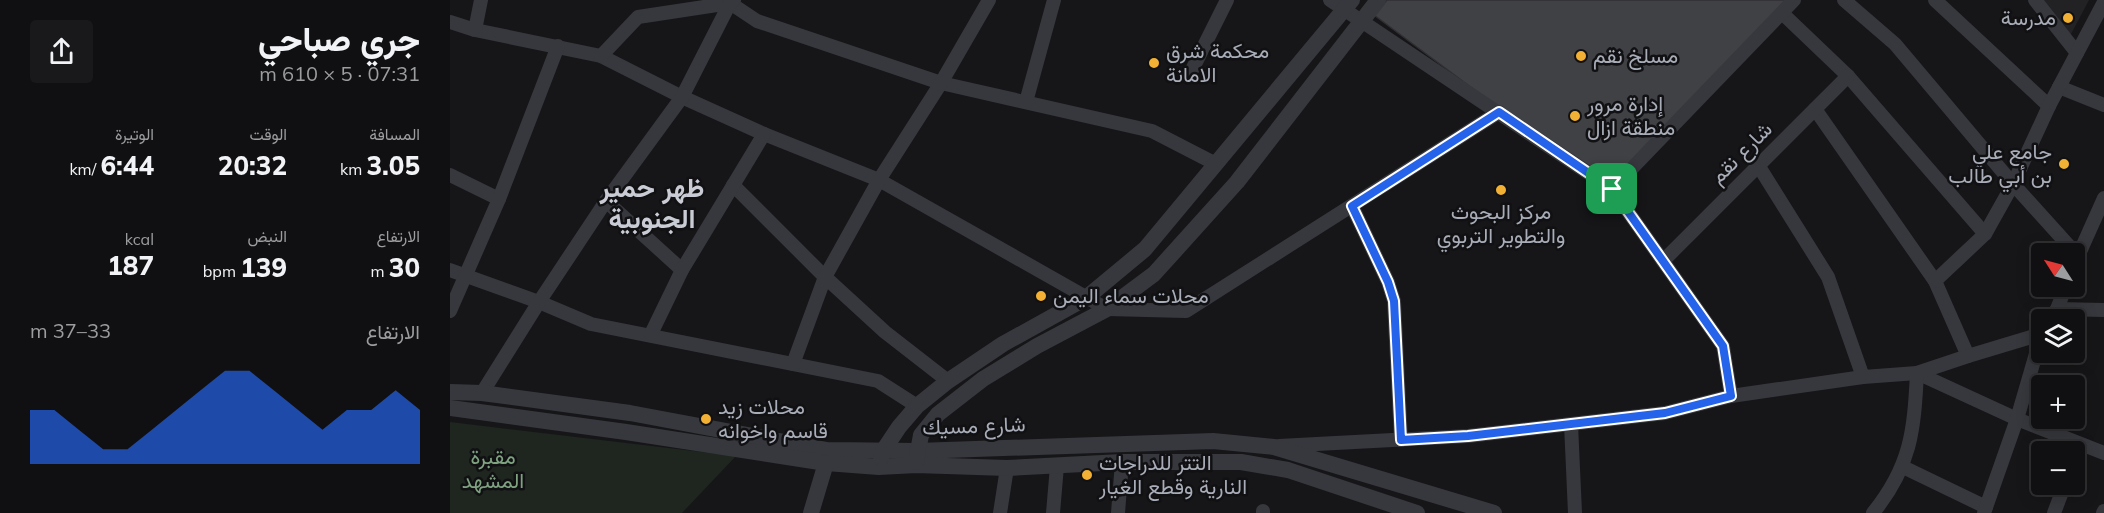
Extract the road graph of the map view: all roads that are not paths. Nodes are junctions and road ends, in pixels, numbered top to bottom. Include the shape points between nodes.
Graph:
1 (481, 0) edge
2 (989, 0) edge
3 (1054, 0) edge
4 (1227, 0) edge
5 (1330, 0) edge
6 (1378, 0) edge
7 (1794, 0) edge
8 (1844, 0) edge
9 (1935, 0) edge
10 (2035, 0) edge
11 (732, 2) edge
12 (2104, 2) edge
13 (1349, 5) edge
14 (1782, 13) junction
15 (1363, 21) junction
16 (450, 22) edge
17 (476, 30) junction
18 (558, 46) junction
19 (2077, 53) junction
20 (601, 56) junction
21 (1192, 70) dead end
22 (1848, 76) junction
23 (941, 83) junction
24 (2059, 87) junction
25 (682, 97) junction
26 (1026, 102) junction
27 (2104, 105) edge
28 (2049, 106) junction
29 (1815, 109) junction
30 (1499, 112) junction
31 (764, 134) junction
32 (1216, 164) junction
33 (1758, 165) junction
34 (450, 175) edge
35 (879, 180) junction
36 (2013, 184) junction
37 (732, 185) junction
38 (1612, 189) junction
39 (2104, 198) edge
40 (499, 199) junction
41 (606, 201) junction
42 (1352, 206) junction
43 (1985, 234) junction
44 (2062, 243) edge
45 (2084, 243) edge
46 (1663, 261) junction
47 (450, 270) edge
48 (682, 270) junction
49 (466, 276) junction
50 (825, 277) junction
51 (1935, 280) junction
52 (1086, 298) junction
53 (539, 302) junction
54 (1107, 309) junction
55 (2104, 310) edge
56 (450, 311) edge
57 (2085, 312) edge
58 (651, 334) junction
59 (2031, 337) edge
60 (1968, 356) junction
61 (2033, 363) edge
62 (793, 364) junction
63 (1917, 373) junction
64 (1863, 377) junction
65 (948, 381) junction
66 (450, 392) edge
67 (482, 393) junction
68 (1731, 396) junction
69 (917, 406) junction
70 (450, 408) edge
71 (2017, 419) junction
72 (1571, 424) junction
73 (1401, 440) junction
74 (2070, 441) edge
75 (1274, 447) junction
76 (2085, 447) edge
77 (2104, 453) edge
78 (916, 458) junction
79 (881, 459) junction
80 (1122, 462) junction
81 (826, 463) junction
82 (1057, 466) junction
83 (1903, 467) junction
84 (1007, 468) junction
85 (2061, 495) edge
86 (1985, 510) edge
87 (811, 513) edge
88 (1000, 513) edge
89 (1053, 513) edge
90 (1118, 513) edge
91 (1417, 513) edge
92 (1494, 513) edge
93 (1575, 513) edge
94 (1873, 513) edge
95 (2054, 513) edge

1 - 17 street
2 - 23 street
3 - 26 street
4 - 21 street
5 - 13 street
6 - 15 street
7 - 14 street
8 - 36 street via 1895,44
9 - 28 street
10 - 19 street
11 - 20 street via 638,17
11 - 23 street via 757,21
11 - 25 street
12 - 19 street
13 - 15 street
13 - 32 street
14 - 22 street
14 - 38 street
15 - 30 street
15 - 54 street via 1237,182 1154,274
16 - 17 street
17 - 18 street
18 - 20 street
18 - 40 street
19 - 24 street
20 - 25 street
22 - 29 street, شارع نقم
22 - 43 street
23 - 26 street
23 - 35 street
24 - 27 street
24 - 28 street
25 - 31 street
25 - 41 street
26 - 32 street via 1152,131
28 - 36 street
29 - 33 street, شارع نقم
29 - 51 street
30 - 38 street
30 - 42 street
31 - 35 street
31 - 37 street
32 - 52 street via 1145,249
33 - 46 street, شارع نقم
33 - 64 street via 1828,277
34 - 40 street
35 - 50 street
35 - 52 street
36 - 43 street
36 - 44 street
37 - 48 street
37 - 50 street
38 - 46 street
39 - 45 street
40 - 49 street
41 - 48 street
41 - 53 street
42 - 54 street via 1186,311
42 - 73 street via 1394,301
43 - 51 street
46 - 68 street via 1723,346
47 - 49 street
48 - 58 street
49 - 53 street
49 - 56 street
50 - 62 street
50 - 65 street via 885,332
51 - 60 street
52 - 54 street
52 - 65 street via 1003,344
53 - 58 street via 591,324
53 - 67 street
54 - 78 street via 983,379 938,414 921,435
55 - 57 street
58 - 62 street
59 - 60 street
60 - 63 street
61 - 71 street
62 - 69 street via 878,381
63 - 64 street
63 - 71 street
63 - 83 street via 1912,437
64 - 68 street
65 - 69 street
66 - 67 street, شارع مسيك
67 - 79 street, شارع مسيك via 630,413
68 - 72 street via 1665,413
69 - 79 street
70 - 81 street, شارع مسيك
71 - 74 street
71 - 86 street
72 - 73 street
72 - 93 street
73 - 75 street
75 - 78 street, شارع مسيك via 1213,441
75 - 92 street, شارع مسيك
76 - 77 street
78 - 79 street, شارع مسيك
78 - 84 street, شارع مسيك
79 - 81 street, شارع مسيك
80 - 82 street, شارع مسيك
80 - 90 street
80 - 91 street, شارع مسيك via 1241,462 1279,468
81 - 87 street
82 - 84 street, شارع مسيك
82 - 89 street
83 - 86 street
83 - 94 street
84 - 88 street
85 - 95 street

